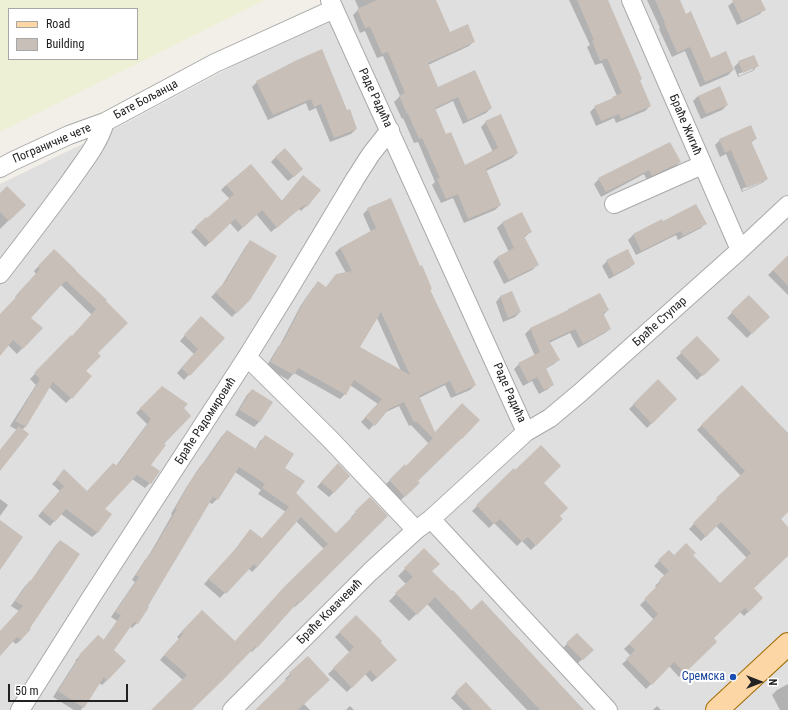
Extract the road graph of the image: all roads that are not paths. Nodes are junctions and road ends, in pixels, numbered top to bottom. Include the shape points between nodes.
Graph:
1 (631, 0) edge
2 (332, 4) edge
3 (105, 122) junction
4 (390, 130) junction
5 (702, 165) junction
6 (0, 168) edge
7 (614, 204) dead end
8 (788, 205) edge
9 (740, 250) junction
10 (0, 274) edge
11 (247, 357) junction
12 (526, 432) junction
13 (431, 519) junction
14 (416, 530) junction
15 (788, 644) edge
16 (20, 710) edge
17 (232, 710) edge
18 (608, 710) edge
19 (717, 710) edge

1 - 5 street, Браће Жигић
2 - 3 street, Бате Бољанца
2 - 4 street, Раде Радића
3 - 6 street, Пограничне чете
3 - 10 street, Бате Бољанца via 95,146
4 - 11 street, Браће Радомировић via 355,179
4 - 12 street, Раде Радића
5 - 7 street
5 - 9 street, Браће Жигић
8 - 9 street, Браће Ступар
9 - 12 street, Браће Ступар via 582,392 550,418
11 - 14 street via 330,439
11 - 16 street, Браће Радомировић
12 - 13 street, Раде Радића
13 - 14 street, Браће Ковачевић
13 - 18 street
14 - 17 street, Браће Ковачевић via 370,572
15 - 19 main road

